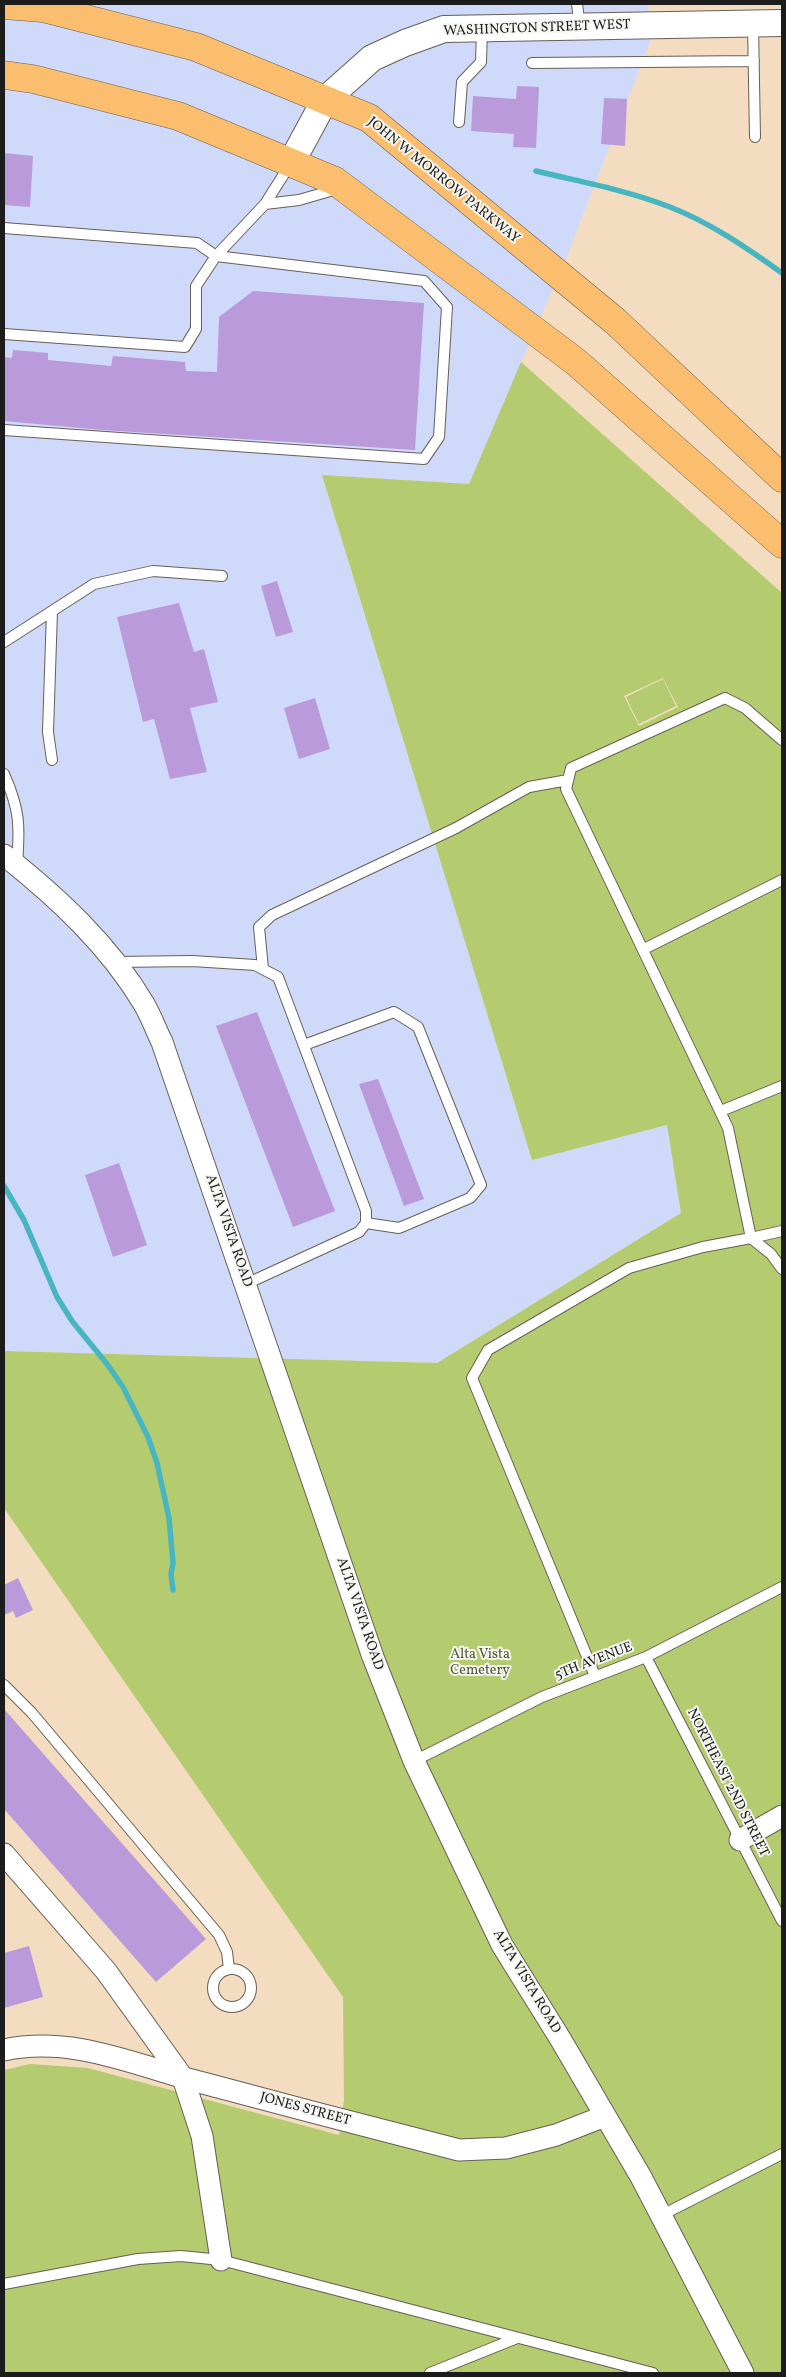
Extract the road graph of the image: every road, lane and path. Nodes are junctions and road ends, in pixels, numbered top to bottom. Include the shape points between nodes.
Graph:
1 (4, 5) edge
2 (58, 7) edge
3 (579, 15) edge
4 (782, 23) edge
5 (753, 24) junction
6 (482, 28) junction
7 (754, 62) junction
8 (532, 64) dead end
9 (4, 75) edge
10 (324, 100) junction
11 (459, 122) dead end
12 (755, 138) dead end
13 (291, 163) junction
14 (343, 187) junction
15 (265, 204) junction
16 (4, 228) edge
17 (216, 256) junction
18 (4, 334) edge
19 (4, 430) edge
20 (782, 478) edge
21 (782, 544) edge
22 (222, 576) dead end
23 (52, 611) junction
24 (4, 642) edge
25 (782, 740) edge
26 (52, 760) dead end
27 (4, 774) edge
28 (568, 780) junction
29 (10, 860) edge
30 (782, 880) edge
31 (644, 949) junction
32 (114, 962) junction
33 (263, 969) junction
34 (304, 1045) junction
35 (782, 1086) edge
36 (721, 1111) junction
37 (366, 1223) junction
38 (782, 1231) edge
39 (751, 1238) junction
40 (782, 1269) edge
41 (246, 1284) junction
42 (782, 1587) edge
43 (646, 1657) junction
44 (595, 1676) junction
45 (4, 1685) edge
46 (414, 1761) junction
47 (782, 1816) edge
48 (740, 1840) junction
49 (4, 1854) edge
50 (782, 1921) edge
51 (229, 1969) dead end
52 (4, 2050) edge
53 (182, 2078) junction
54 (605, 2116) junction
55 (782, 2154) edge
56 (662, 2215) junction
57 (221, 2260) junction
58 (4, 2284) edge
59 (517, 2338) junction
60 (430, 2373) edge
61 (653, 2373) edge
62 (743, 2373) edge

1 - 2 main road, JOHN W MORROW PARKWAY
2 - 10 main road, JOHN W MORROW PARKWAY via 196,47
3 - 5 street, WASHINGTON STREET WEST
3 - 6 street, WASHINGTON STREET WEST
4 - 5 street, WASHINGTON STREET WEST
5 - 7 lane
6 - 10 street, WASHINGTON STREET WEST via 444,29 405,42 372,58
6 - 11 lane via 481,62 462,82
7 - 8 lane
7 - 12 lane
9 - 13 main road via 33,79 178,116
10 - 13 street, WASHINGTON STREET WEST
10 - 20 main road, JOHN W MORROW PARKWAY via 369,118 615,321
13 - 14 main road
13 - 15 lane
14 - 15 lane via 299,200
14 - 21 main road via 576,362
15 - 17 lane
16 - 17 lane via 197,243
17 - 18 lane via 196,286 196,329 185,347
17 - 19 lane via 424,281 447,307 439,437 424,459
22 - 23 lane via 153,570 94,584
23 - 24 lane
23 - 26 lane via 48,732
25 - 28 lane via 746,708 725,698 571,768
27 - 29 lane via 14,797 20,825
28 - 31 lane via 566,788
28 - 33 lane via 529,787 456,828 272,915 259,928
29 - 32 street, ALTA VISTA ROAD via 44,887
30 - 31 lane
31 - 36 lane
32 - 33 lane via 192,961 255,964
32 - 41 street, ALTA VISTA ROAD via 144,1004 162,1042
33 - 34 lane via 278,977
34 - 37 lane via 366,1211
34 - 37 lane via 394,1012 418,1027 481,1185 470,1198 398,1228
35 - 36 lane
36 - 39 lane via 728,1128
37 - 41 lane via 359,1232
38 - 39 lane
39 - 40 lane via 771,1254
39 - 44 lane via 703,1247 629,1268 488,1350 472,1378
41 - 46 street, ALTA VISTA ROAD via 373,1657
42 - 43 lane, 5TH AVENUE
43 - 44 lane, 5TH AVENUE
43 - 48 lane, NORTHEAST 2ND STREET
44 - 46 lane, 5TH AVENUE via 542,1697
45 - 51 lane via 32,1713 219,1935 227,1952
46 - 54 street, ALTA VISTA ROAD via 502,1946
47 - 48 street
48 - 50 lane, NORTHEAST 2ND STREET
49 - 53 street via 106,1971
52 - 53 street, JONES STREET via 58,2045 104,2053
53 - 54 street, JONES STREET via 459,2150 506,2148 556,2135
53 - 57 street via 202,2136
54 - 56 street, ALTA VISTA ROAD
55 - 56 lane
56 - 62 street, ALTA VISTA ROAD
57 - 58 lane via 181,2256 138,2258
57 - 59 lane
59 - 60 lane
59 - 61 lane

